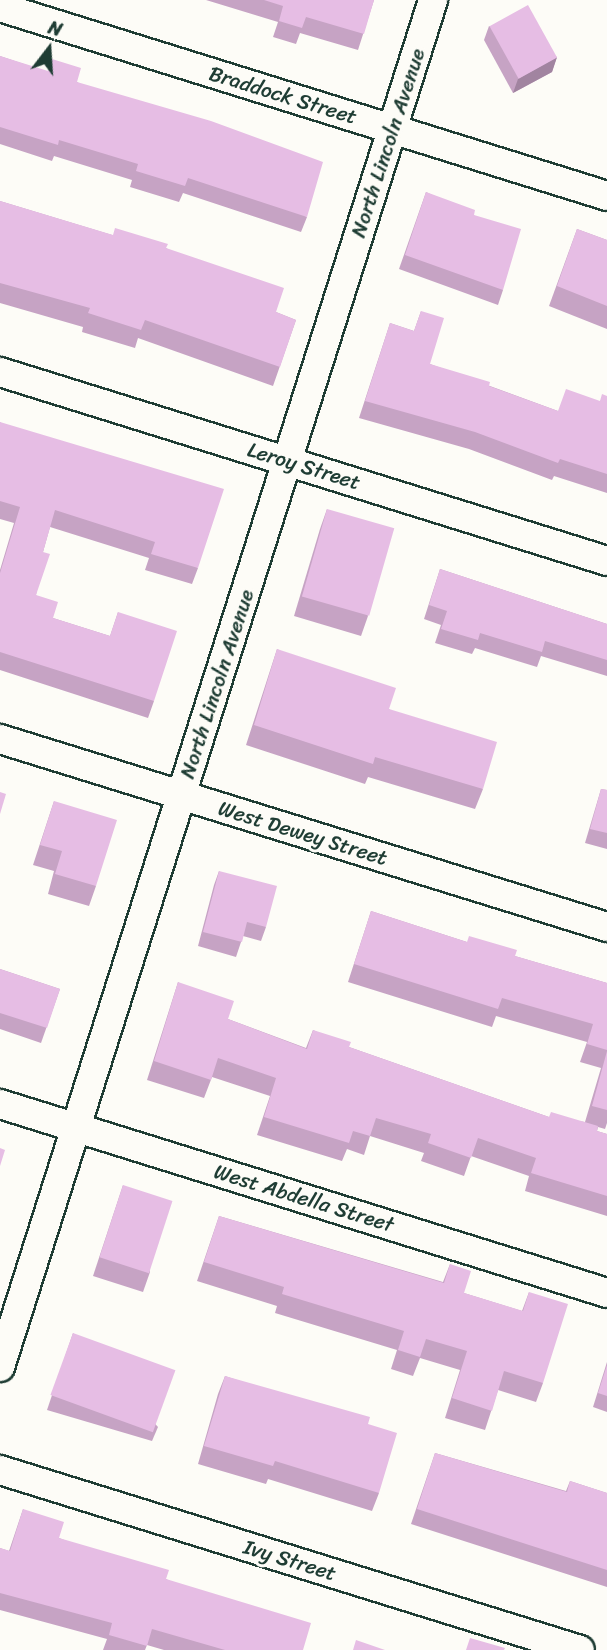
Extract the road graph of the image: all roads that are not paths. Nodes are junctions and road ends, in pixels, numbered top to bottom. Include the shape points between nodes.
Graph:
1 (433, 0) edge
2 (0, 7) edge
3 (392, 129) junction
4 (607, 196) edge
5 (0, 372) edge
6 (288, 461) junction
7 (607, 561) edge
8 (0, 739) edge
9 (182, 795) junction
10 (607, 927) edge
11 (0, 1104) edge
12 (76, 1128) junction
13 (607, 1293) edge
14 (0, 1367) edge
15 (0, 1470) edge
16 (580, 1650) edge

1 - 3 street, North Lincoln Avenue
2 - 3 street, Braddock Street
3 - 4 street, Braddock Street
3 - 6 street, North Lincoln Avenue
5 - 6 street, Leroy Street
6 - 7 street, Leroy Street
6 - 9 street, North Lincoln Avenue
8 - 9 street, West Dewey Street
9 - 10 street, West Dewey Street
9 - 12 street, North Lincoln Avenue
11 - 12 street, West Abdella Street
12 - 13 street, West Abdella Street
12 - 14 street, North Lincoln Avenue
15 - 16 street, Ivy Street

